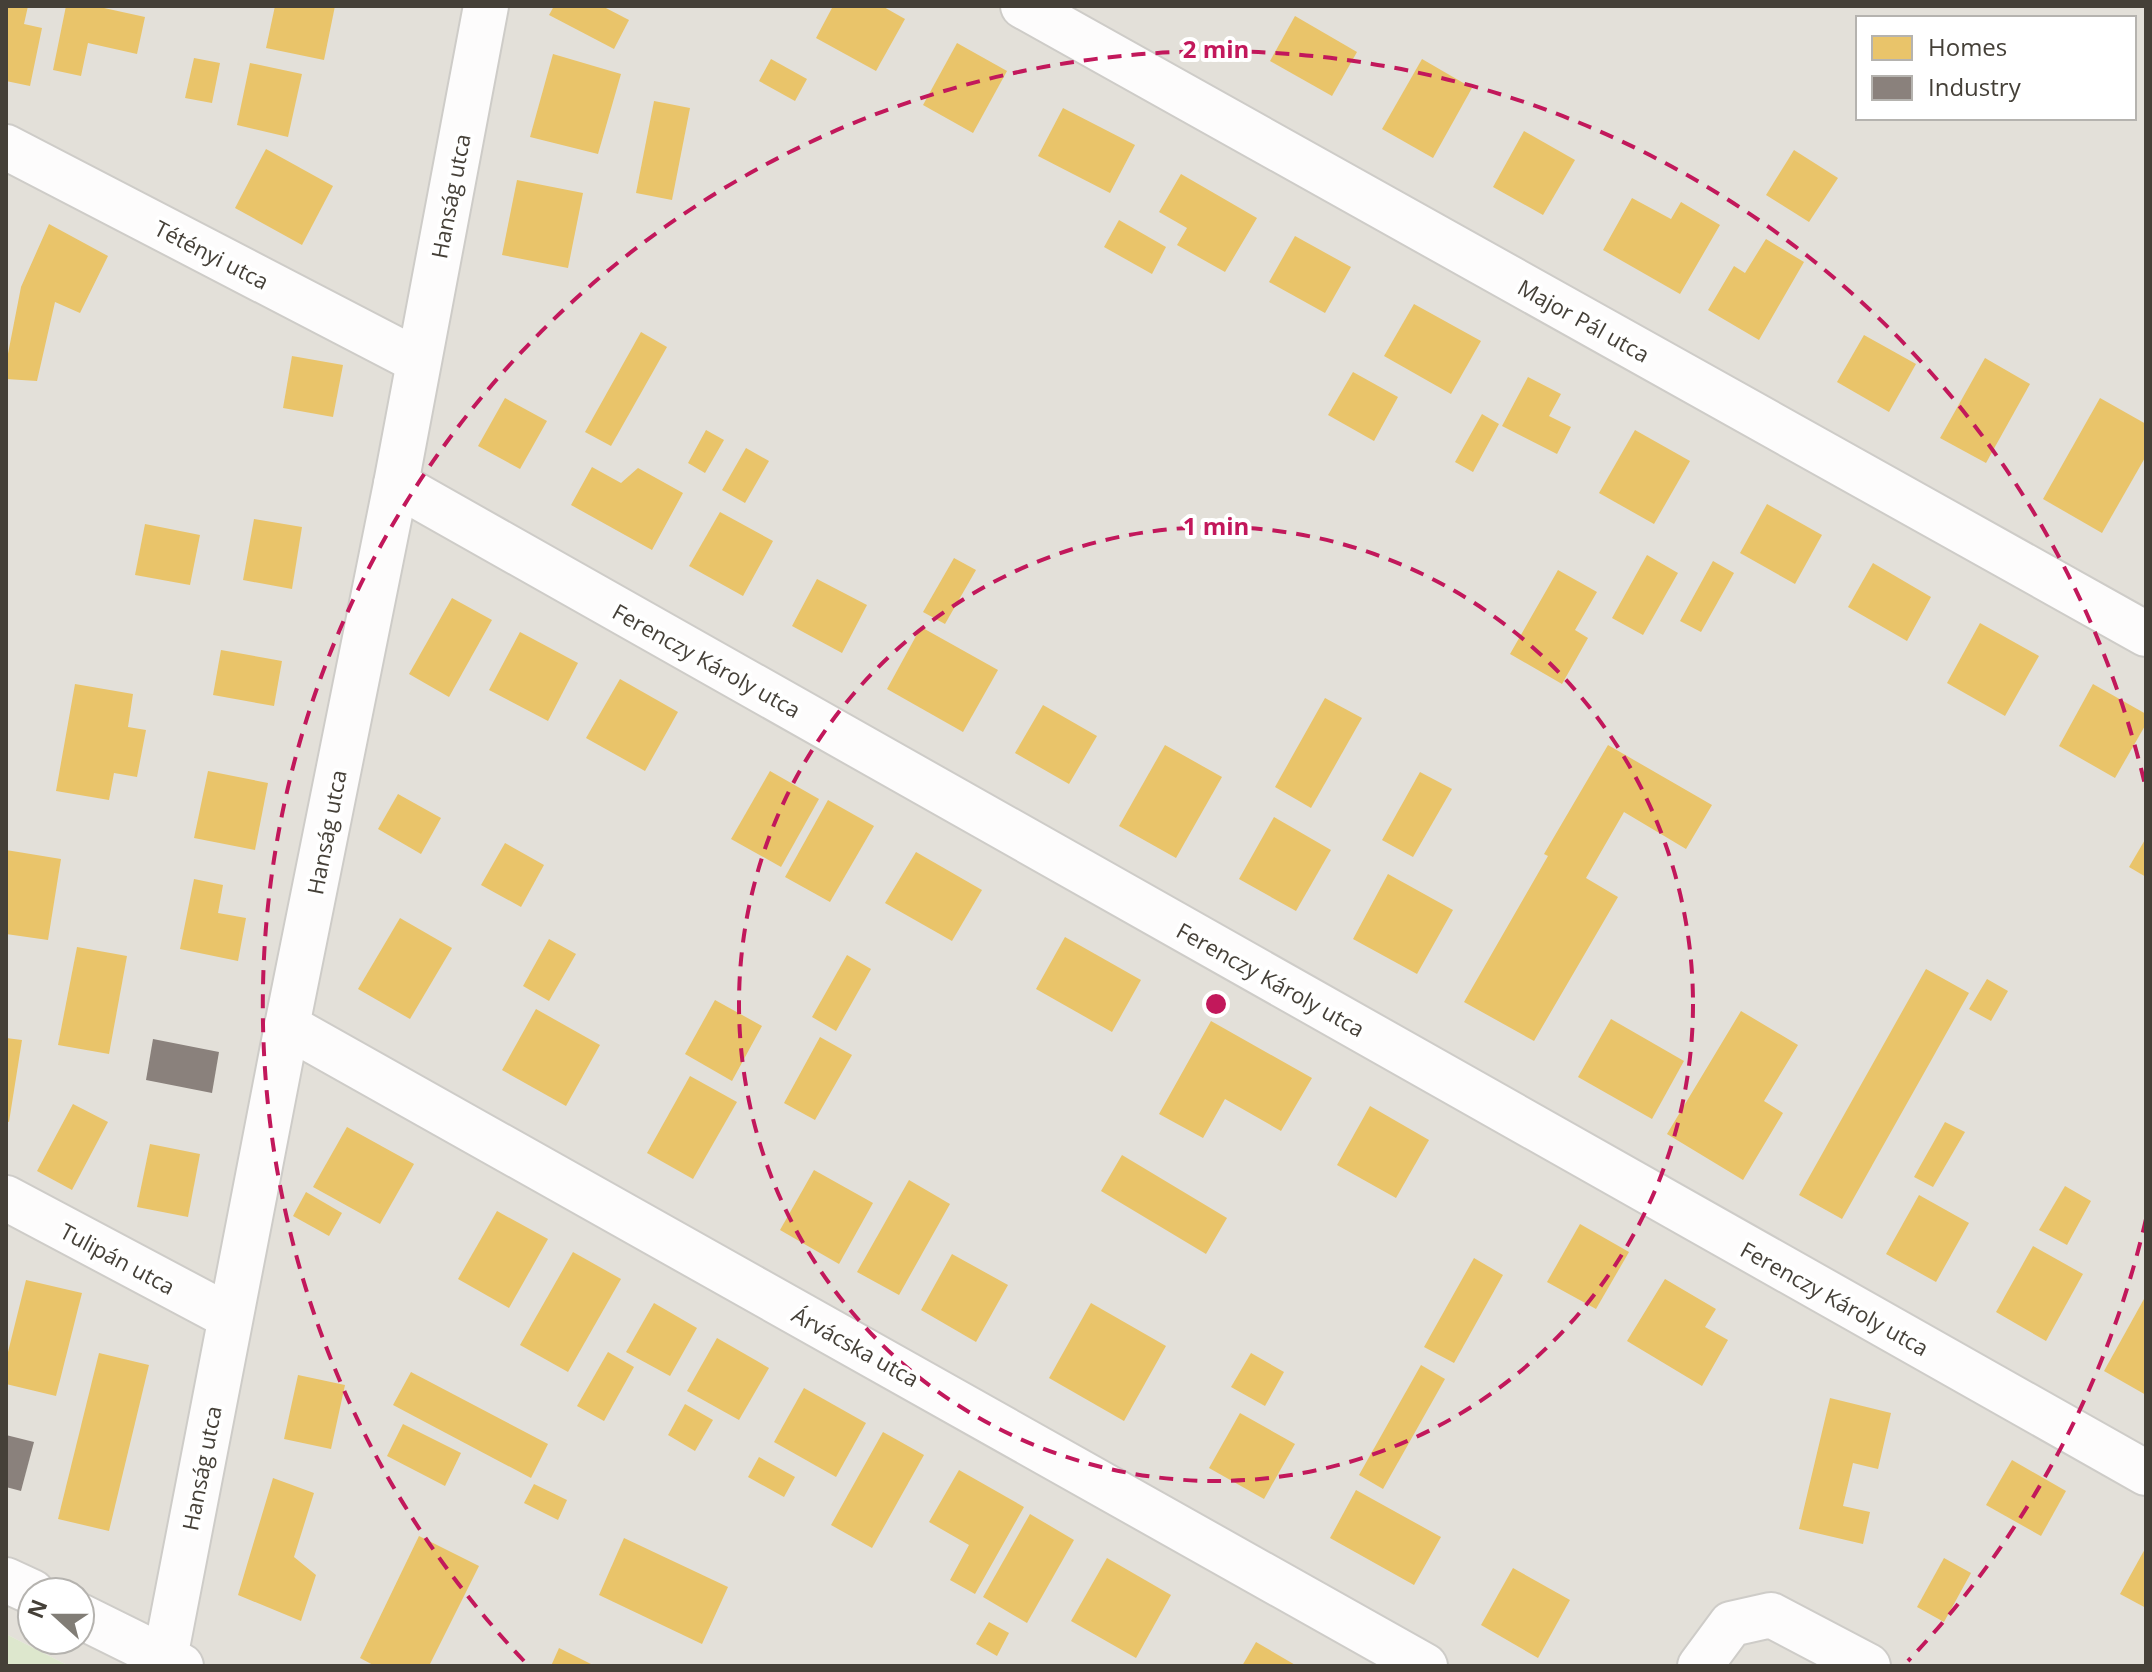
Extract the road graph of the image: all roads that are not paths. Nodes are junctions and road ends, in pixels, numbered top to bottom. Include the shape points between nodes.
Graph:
1 (486, 6) edge
2 (1023, 6) edge
3 (6, 147) edge
4 (418, 361) junction
5 (396, 484) junction
6 (2146, 634) edge
7 (287, 1026) junction
8 (6, 1198) edge
9 (230, 1317) junction
10 (2146, 1473) edge
11 (96, 1624) edge
12 (173, 1662) edge
13 (1425, 1666) edge
14 (1700, 1666) edge
15 (1868, 1666) edge

1 - 4 street, Hanság utca
2 - 6 street, Major Pál utca
3 - 4 street, Tétényi utca
4 - 5 street, Hanság utca
5 - 7 street, Hanság utca
5 - 10 street, Ferenczy Károly utca
7 - 9 street, Hanság utca
7 - 13 street, Árvácska utca
8 - 9 street, Tulipán utca
9 - 12 street, Hanság utca
11 - 12 street
14 - 15 street via 1731,1624 1771,1615

